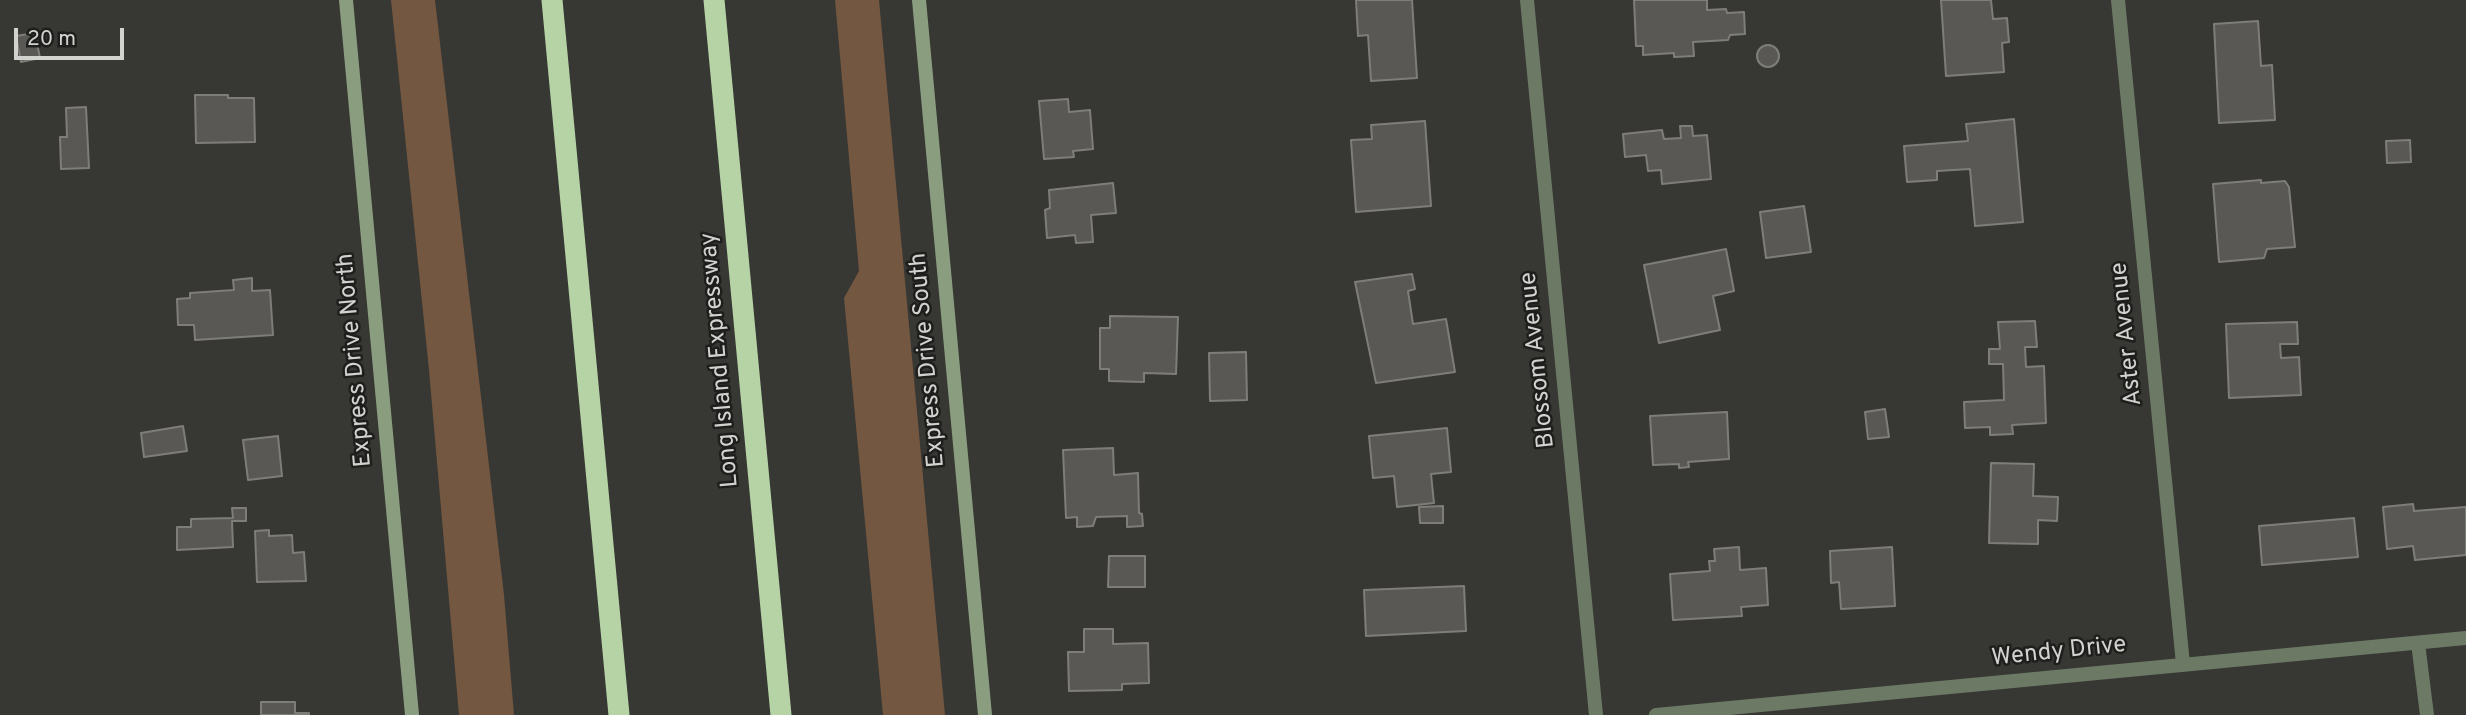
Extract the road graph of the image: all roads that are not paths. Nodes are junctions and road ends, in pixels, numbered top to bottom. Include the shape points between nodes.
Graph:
1 (346, 0) edge
2 (552, 0) edge
3 (714, 0) edge
4 (919, 0) edge
5 (1527, 0) edge
6 (2118, 0) edge
7 (2466, 638) edge
8 (2418, 643) junction
9 (2183, 664) junction
10 (412, 715) edge
11 (619, 715) edge
12 (781, 715) edge
13 (985, 715) edge
14 (1596, 715) edge
15 (1656, 715) edge
16 (2427, 715) edge

1 - 10 main road, Express Drive North
2 - 11 highway
3 - 12 highway, Long Island Expressway
4 - 13 main road, Express Drive South
5 - 14 street, Blossom Avenue
6 - 9 street, Aster Avenue
7 - 8 street, Wendy Drive
8 - 9 street, Wendy Drive
8 - 16 street
9 - 15 street, Wendy Drive

